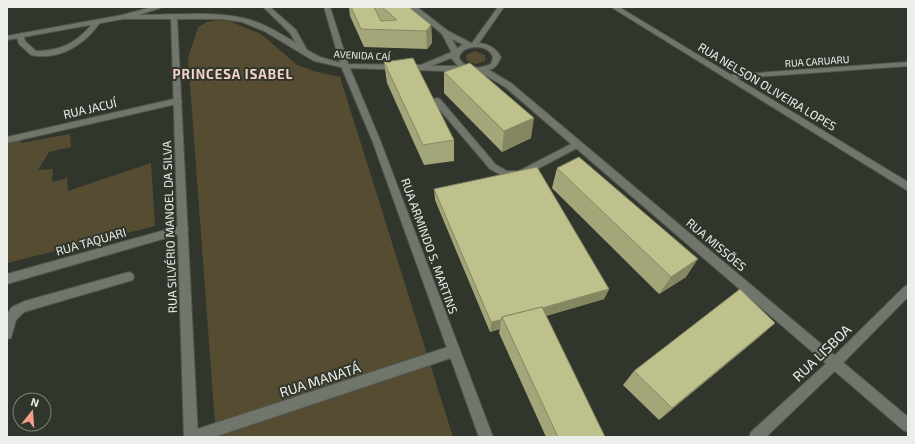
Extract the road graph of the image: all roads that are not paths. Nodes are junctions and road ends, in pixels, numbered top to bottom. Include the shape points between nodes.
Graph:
1 (160, 7) edge
2 (266, 7) edge
3 (327, 7) edge
4 (413, 7) edge
5 (500, 7) edge
6 (614, 7) edge
7 (219, 8) edge
8 (176, 13) junction
9 (123, 17) junction
10 (210, 17) junction
11 (97, 21) junction
12 (485, 30) junction
13 (445, 33) junction
14 (20, 35) junction
15 (7, 38) edge
16 (473, 45) junction
17 (487, 47) junction
18 (305, 53) junction
19 (456, 53) junction
20 (908, 64) edge
21 (494, 65) junction
22 (346, 66) junction
23 (420, 67) junction
24 (469, 69) junction
25 (483, 70) junction
26 (728, 77) junction
27 (508, 85) junction
28 (178, 101) junction
29 (436, 101) edge
30 (7, 140) edge
31 (578, 144) junction
32 (908, 187) edge
33 (183, 229) junction
34 (129, 277) dead end
35 (7, 279) edge
36 (908, 290) edge
37 (7, 334) edge
38 (454, 351) junction
39 (835, 363) junction
40 (908, 425) edge
41 (191, 437) edge
42 (194, 437) edge
43 (486, 437) edge
44 (756, 437) edge

1 - 9 street, AVENIDA CAÍ
2 - 18 street via 293,32
3 - 22 street, RUA ARMINDO S. MARTINS
4 - 13 street
5 - 12 street
6 - 26 street, RUA NELSON OLIVEIRA LOPES
7 - 10 street
8 - 9 street, AVENIDA CAÍ
8 - 10 street, AVENIDA CAÍ
8 - 28 street, RUA SILVÉRIO MANOEL DA SILVA
9 - 11 street, AVENIDA CAÍ
10 - 18 street, AVENIDA CAÍ via 234,18 260,25
11 - 14 street, AVENIDA CAÍ
11 - 14 street via 82,40 66,49 34,54 22,42
12 - 16 street
12 - 17 street
13 - 16 street
13 - 19 street
14 - 15 street, AVENIDA CAÍ
16 - 17 street
16 - 19 street via 465,46
17 - 21 street via 497,57
18 - 22 street, AVENIDA CAÍ via 327,63
19 - 23 street, AVENIDA CAÍ
19 - 24 street via 457,63
20 - 26 street, RUA CARUARU
21 - 25 street
21 - 27 street, RUA MISSÕES
22 - 23 street, AVENIDA CAÍ
22 - 38 street, RUA ARMINDO S. MARTINS
23 - 24 street, AVENIDA CAÍ
24 - 25 street
25 - 27 street, RUA MISSÕES
26 - 32 street, RUA NELSON OLIVEIRA LOPES
27 - 31 street, RUA MISSÕES
28 - 30 street, RUA JACUÍ
28 - 33 street, RUA SILVÉRIO MANOEL DA SILVA
29 - 31 street via 492,167 505,174 520,175
31 - 39 street, RUA MISSÕES
33 - 35 street, RUA TAQUARI
33 - 41 street, RUA SILVÉRIO MANOEL DA SILVA
34 - 37 street via 15,310 10,318
36 - 39 street, RUA LISBOA
38 - 42 street, RUA MANATÁ
38 - 43 street, RUA ARMINDO S. MARTINS
39 - 40 street, RUA MISSÕES
39 - 44 street, RUA LISBOA

